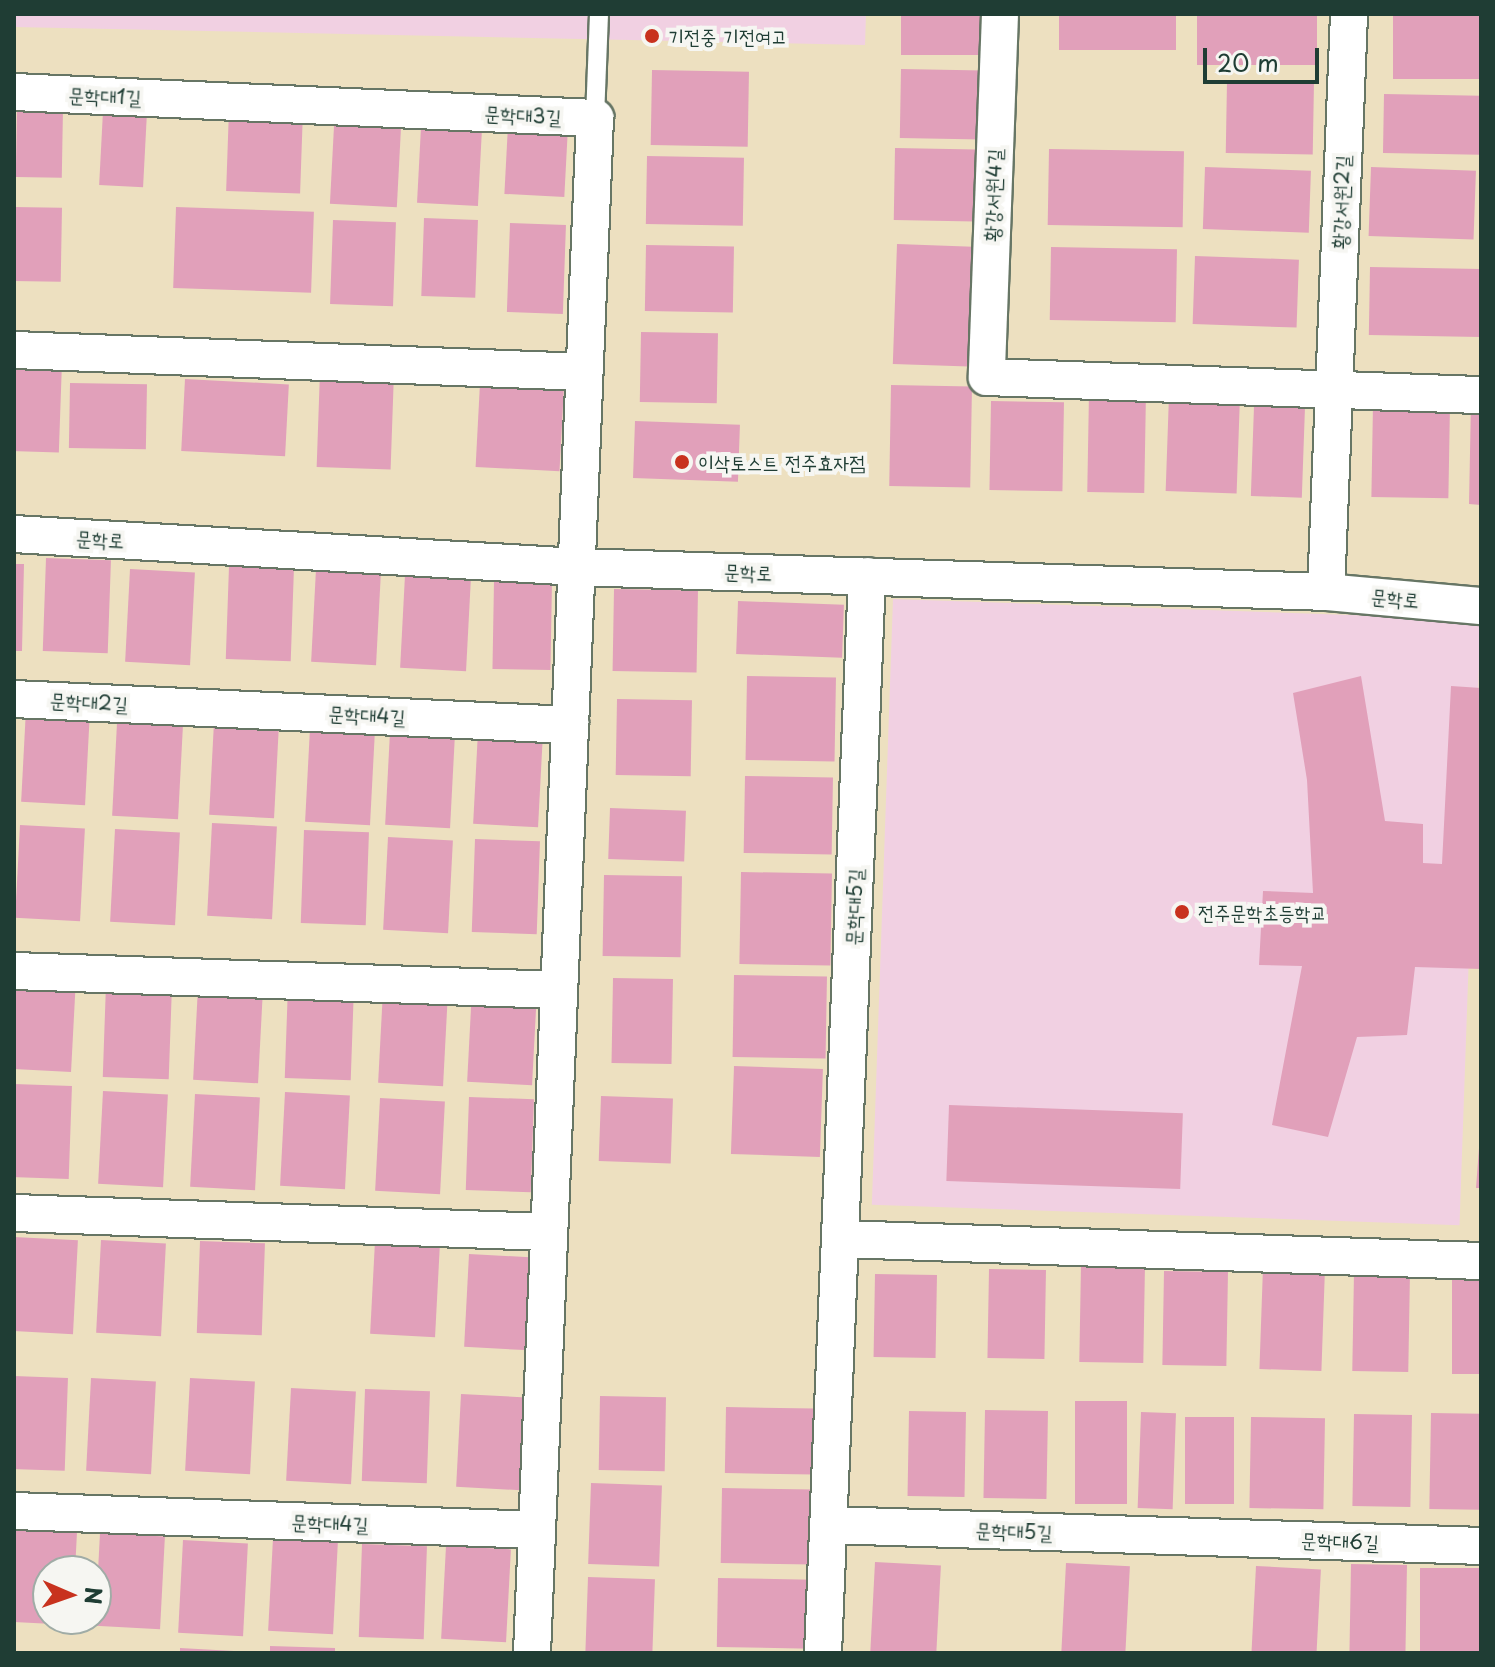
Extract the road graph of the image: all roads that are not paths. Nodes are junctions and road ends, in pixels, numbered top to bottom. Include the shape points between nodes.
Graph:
1 (599, 14) edge
2 (1000, 14) edge
3 (1349, 14) edge
4 (14, 92) edge
5 (196, 100) joint
6 (595, 118) junction
7 (14, 350) edge
8 (585, 372) junction
9 (1334, 389) junction
10 (1481, 395) edge
11 (14, 534) edge
12 (578, 567) junction
13 (867, 576) junction
14 (1326, 592) junction
15 (1481, 606) edge
16 (14, 699) edge
17 (164, 706) joint
18 (570, 725) junction
19 (14, 971) edge
20 (559, 990) junction
21 (14, 1213) edge
22 (548, 1232) junction
23 (841, 1239) junction
24 (1481, 1261) edge
25 (14, 1511) edge
26 (829, 1525) junction
27 (537, 1530) junction
28 (1199, 1537) joint
29 (1481, 1546) edge
30 (532, 1653) edge
31 (823, 1653) edge

1 - 6 lane
2 - 9 street, 황강서원4길 via 987,377
3 - 9 street, 황강서원2길
4 - 5 street, 문학대1길
5 - 6 street, 문학대3길
6 - 8 street
7 - 8 street
8 - 12 street
9 - 10 street
9 - 14 street, 황강서원2길
11 - 12 street, 문학로
12 - 13 street, 문학로
12 - 18 street
13 - 14 street, 문학로
13 - 23 street, 문학대5길
14 - 15 street, 문학로
16 - 17 street, 문학대2길
17 - 18 street, 문학대4길
18 - 20 street
19 - 20 street
20 - 22 street
21 - 22 street
22 - 27 street
23 - 24 street
23 - 26 street, 문학대5길
25 - 27 street, 문학대4길
26 - 28 street, 문학대5길
26 - 31 street, 문학대5길
27 - 30 street
28 - 29 street, 문학대6길

